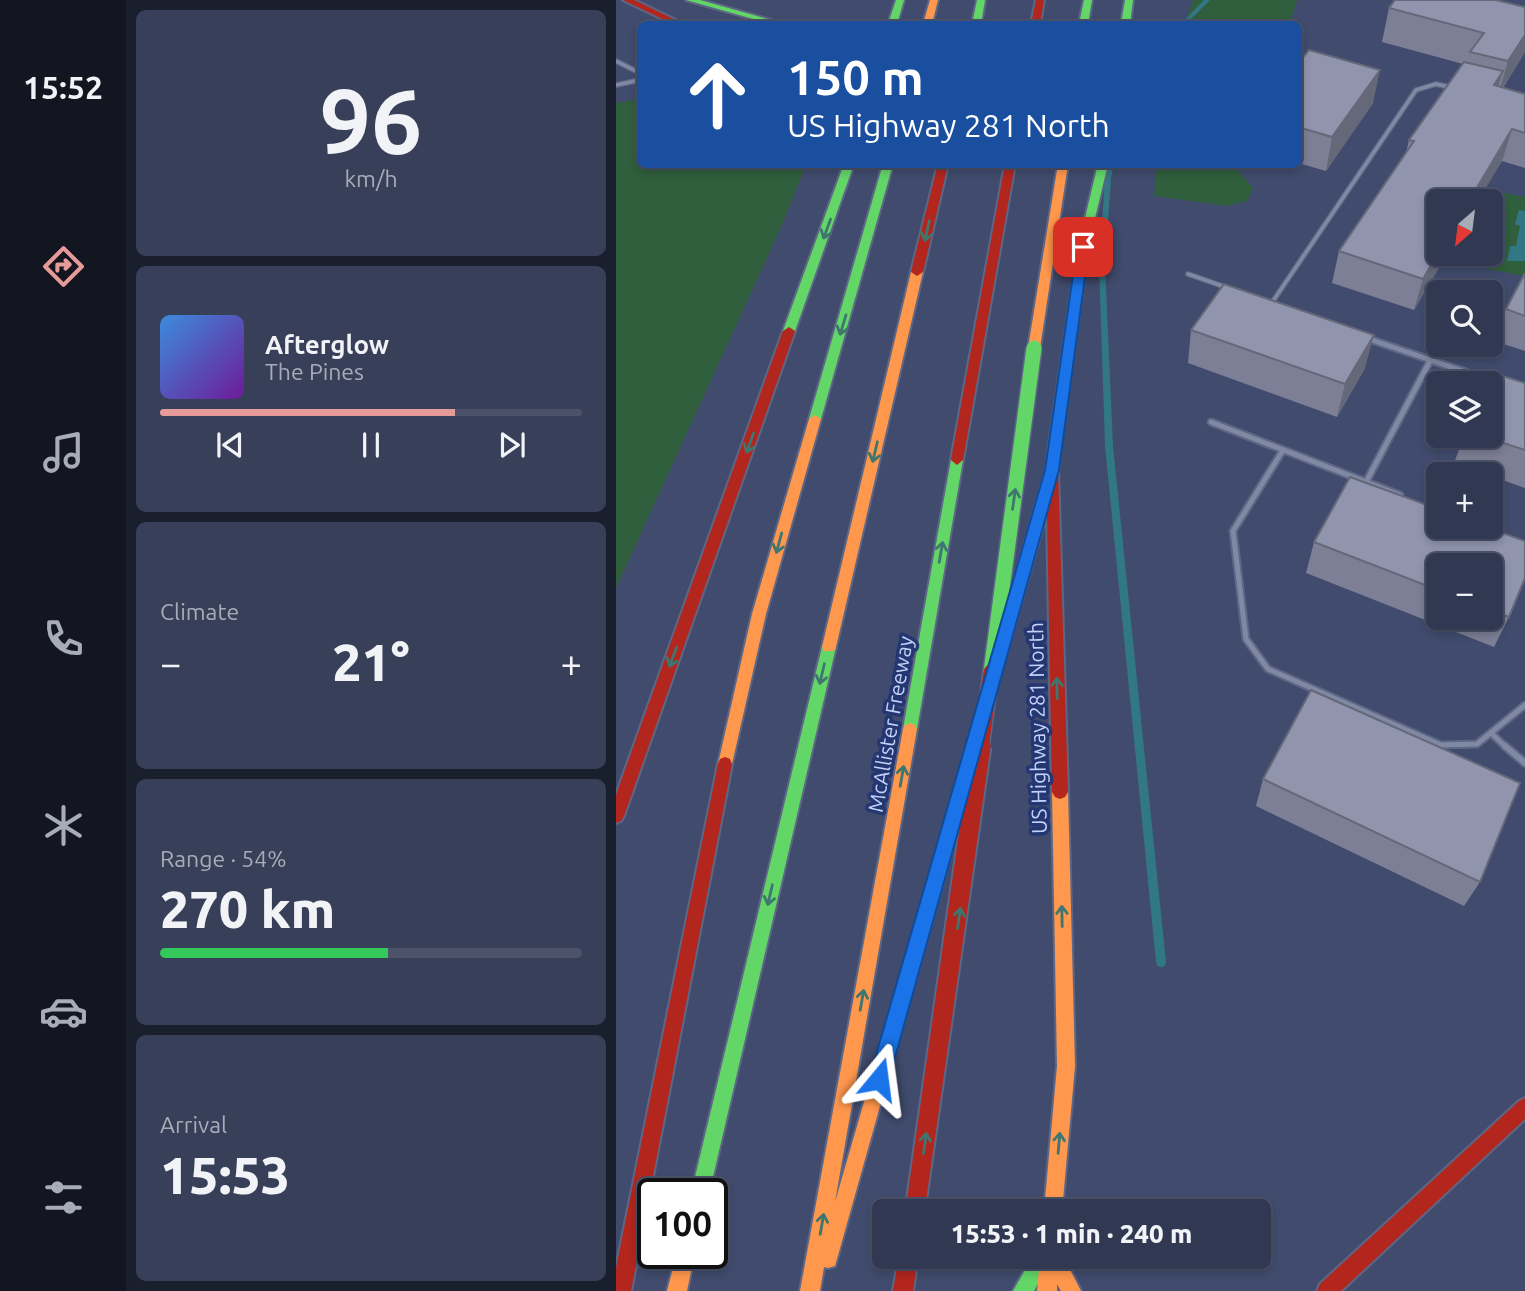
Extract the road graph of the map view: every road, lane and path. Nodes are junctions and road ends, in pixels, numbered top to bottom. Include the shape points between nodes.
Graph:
1 (626, 0) edge
2 (690, 0) edge
3 (900, 0) edge
4 (934, 0) edge
5 (981, 0) edge
6 (1040, 0) edge
7 (1088, 0) edge
8 (1129, 0) edge
9 (672, 21) edge
10 (769, 21) edge
11 (893, 21) edge
12 (928, 21) edge
13 (976, 21) edge
14 (1036, 21) edge
15 (1084, 21) edge
16 (1126, 21) edge
17 (616, 61) edge
18 (637, 72) edge
19 (637, 81) edge
20 (616, 85) edge
21 (1461, 90) edge
22 (848, 168) edge
23 (887, 168) edge
24 (942, 168) edge
25 (1009, 168) edge
26 (1062, 168) edge
27 (1102, 168) edge
28 (1188, 274) dead end
29 (1236, 291) edge
30 (1259, 300) edge
31 (1271, 304) junction
32 (1284, 309) edge
33 (1357, 335) edge
34 (1430, 361) junction
35 (1461, 371) edge
36 (1211, 422) dead end
37 (1283, 450) junction
38 (1052, 470) junction
39 (1366, 482) junction
40 (1402, 496) edge
41 (1525, 705) edge
42 (1491, 733) junction
43 (1525, 763) edge
44 (616, 816) edge
45 (1525, 1107) edge
46 (704, 1178) edge
47 (917, 1199) edge
48 (1054, 1199) edge
49 (682, 1269) edge
50 (907, 1269) edge
51 (1039, 1269) edge
52 (1048, 1269) edge
53 (1057, 1269) edge
54 (621, 1291) edge
55 (677, 1291) edge
56 (810, 1291) edge
57 (819, 1291) edge
58 (904, 1291) edge
59 (1023, 1291) edge
60 (1047, 1291) edge
61 (1071, 1291) edge
62 (1327, 1291) edge

1 - 9 main road
2 - 10 main road
3 - 11 main road
4 - 12 main road
5 - 13 main road
6 - 14 main road
7 - 15 main road
8 - 16 main road
17 - 18 lane
19 - 20 lane
21 - 31 lane via 1436,84 1416,90
22 -> 44 main road
23 -> 54 main road via 779,540 742,687
24 -> 46 main road
56 -> 25 main road, McAllister Freeway
47 -> 26 main road, bridge
27 - 38 main road, US Highway 281 North via 1083,247
28 - 29 lane
30 - 31 lane
31 - 32 lane
33 - 34 lane
34 - 35 lane
34 - 39 lane
36 - 37 lane
37 - 39 lane
37 - 42 lane via 1233,531 1246,639 1268,669 1441,745 1477,744
48 -> 38 main road, US Highway 281 North via 1066,1066
38 - 57 main road
39 - 40 lane
41 - 42 lane
42 - 43 lane
45 - 62 main road
49 - 55 main road
50 - 58 main road
51 - 59 main road
52 - 60 main road
53 - 61 main road

